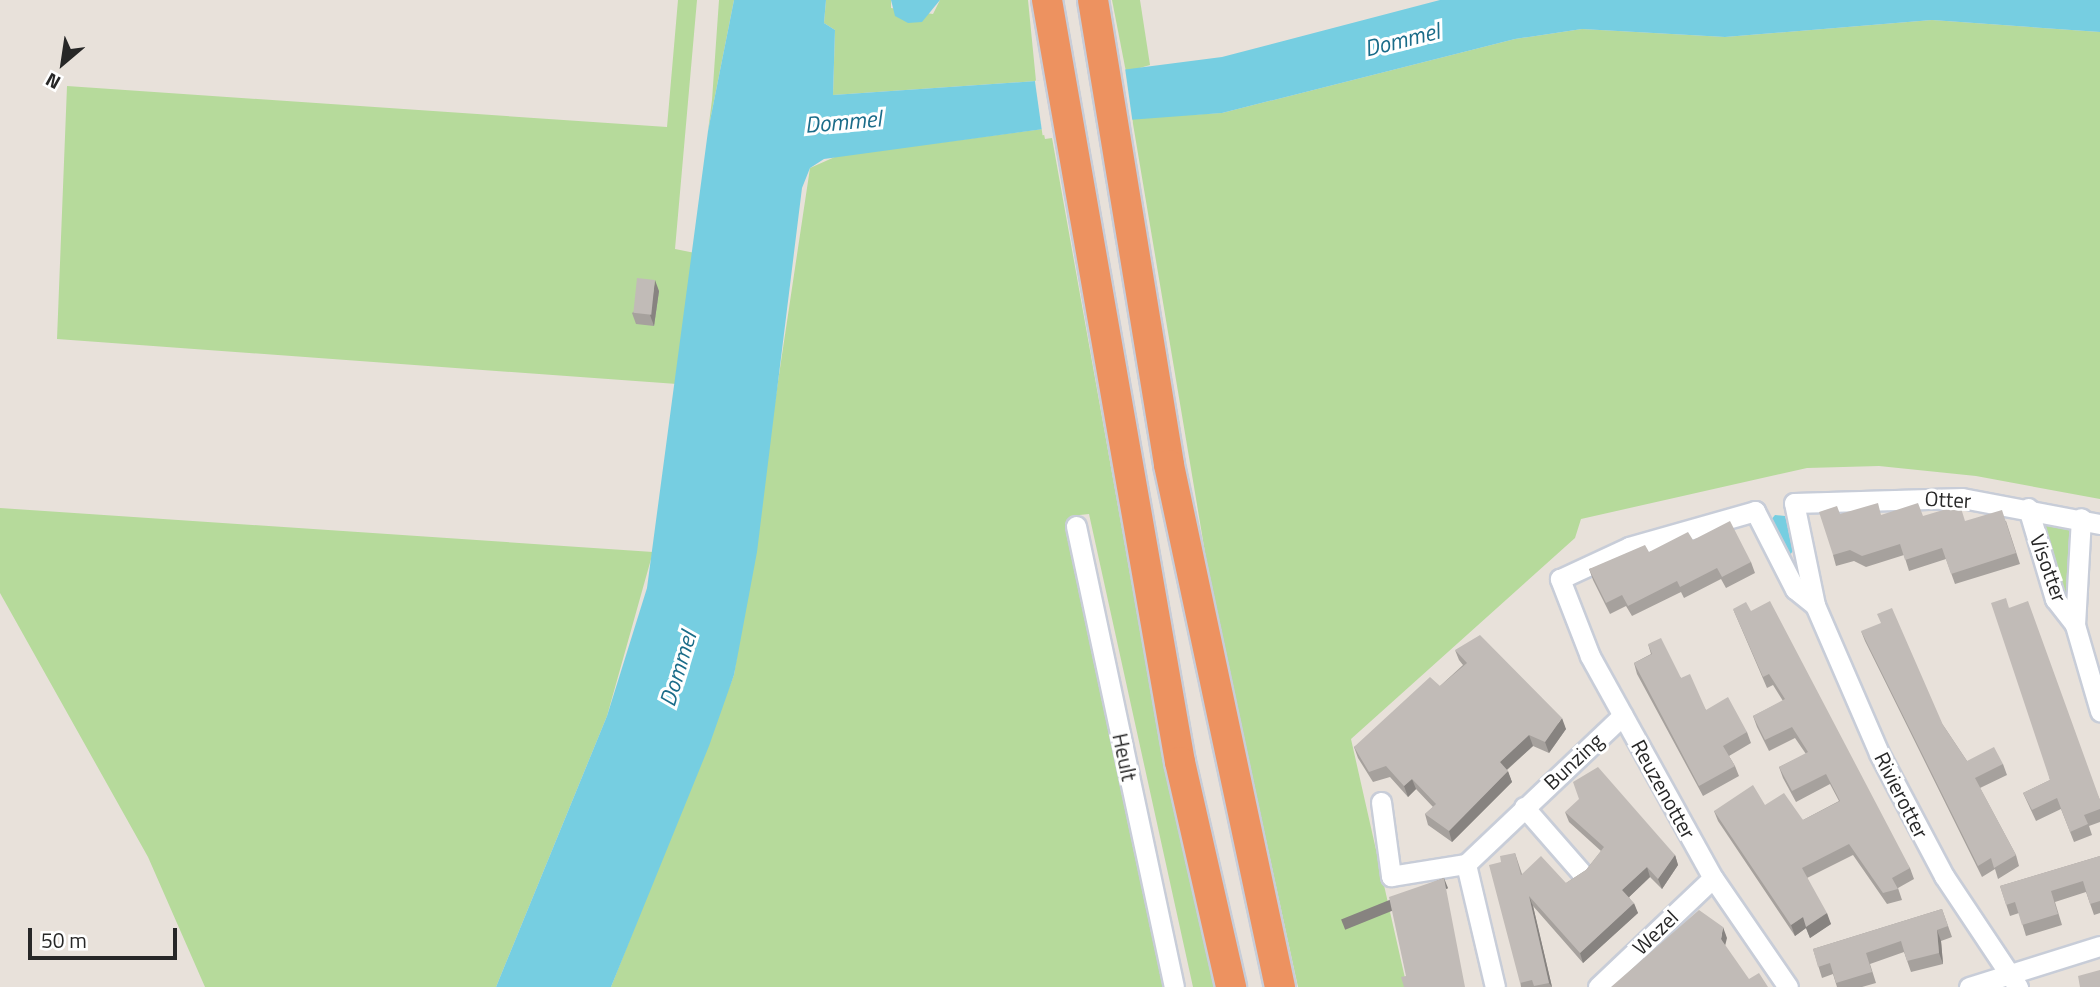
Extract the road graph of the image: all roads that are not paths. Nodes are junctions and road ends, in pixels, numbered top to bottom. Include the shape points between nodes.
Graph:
1 (1047, 0) edge
2 (1093, 0) edge
3 (1794, 503) joint
4 (2028, 508) junction
5 (1755, 511) joint
6 (2090, 521) edge
7 (1076, 526) dead end
8 (1815, 605) junction
9 (2075, 625) junction
10 (2100, 711) edge
11 (1623, 715) junction
12 (1381, 802) dead end
13 (1524, 807) junction
14 (1466, 864) junction
15 (1581, 872) edge
16 (1713, 878) junction
17 (2100, 946) edge
18 (2013, 981) edge
19 (1174, 987) edge
20 (1231, 987) edge
21 (1280, 987) edge
22 (1494, 987) edge
23 (1598, 987) edge
24 (1788, 987) edge
25 (1969, 987) edge

1 - 20 highway via 1180,762
2 - 21 highway via 1168,465
3 - 4 street, Otter via 1962,498
3 - 8 street, Rivierotter
4 - 6 street, Otter
4 - 9 street, Visotter via 2055,599
5 - 8 street, Rivierotter via 1795,589
5 - 11 street, Reuzenotter via 1661,536 1560,579 1590,656
6 - 9 street, Visotter
7 - 19 street, Heult
8 - 18 street, Rivierotter via 1879,753 1944,876
9 - 10 street, Visotter
11 - 13 street, Bunzing
11 - 16 street, Reuzenotter
12 - 14 street via 1391,876
13 - 14 street, Bunzing
13 - 15 street
14 - 22 street
16 - 23 street, Wezel
16 - 24 street, Reuzenotter
17 - 18 street
18 - 25 street

